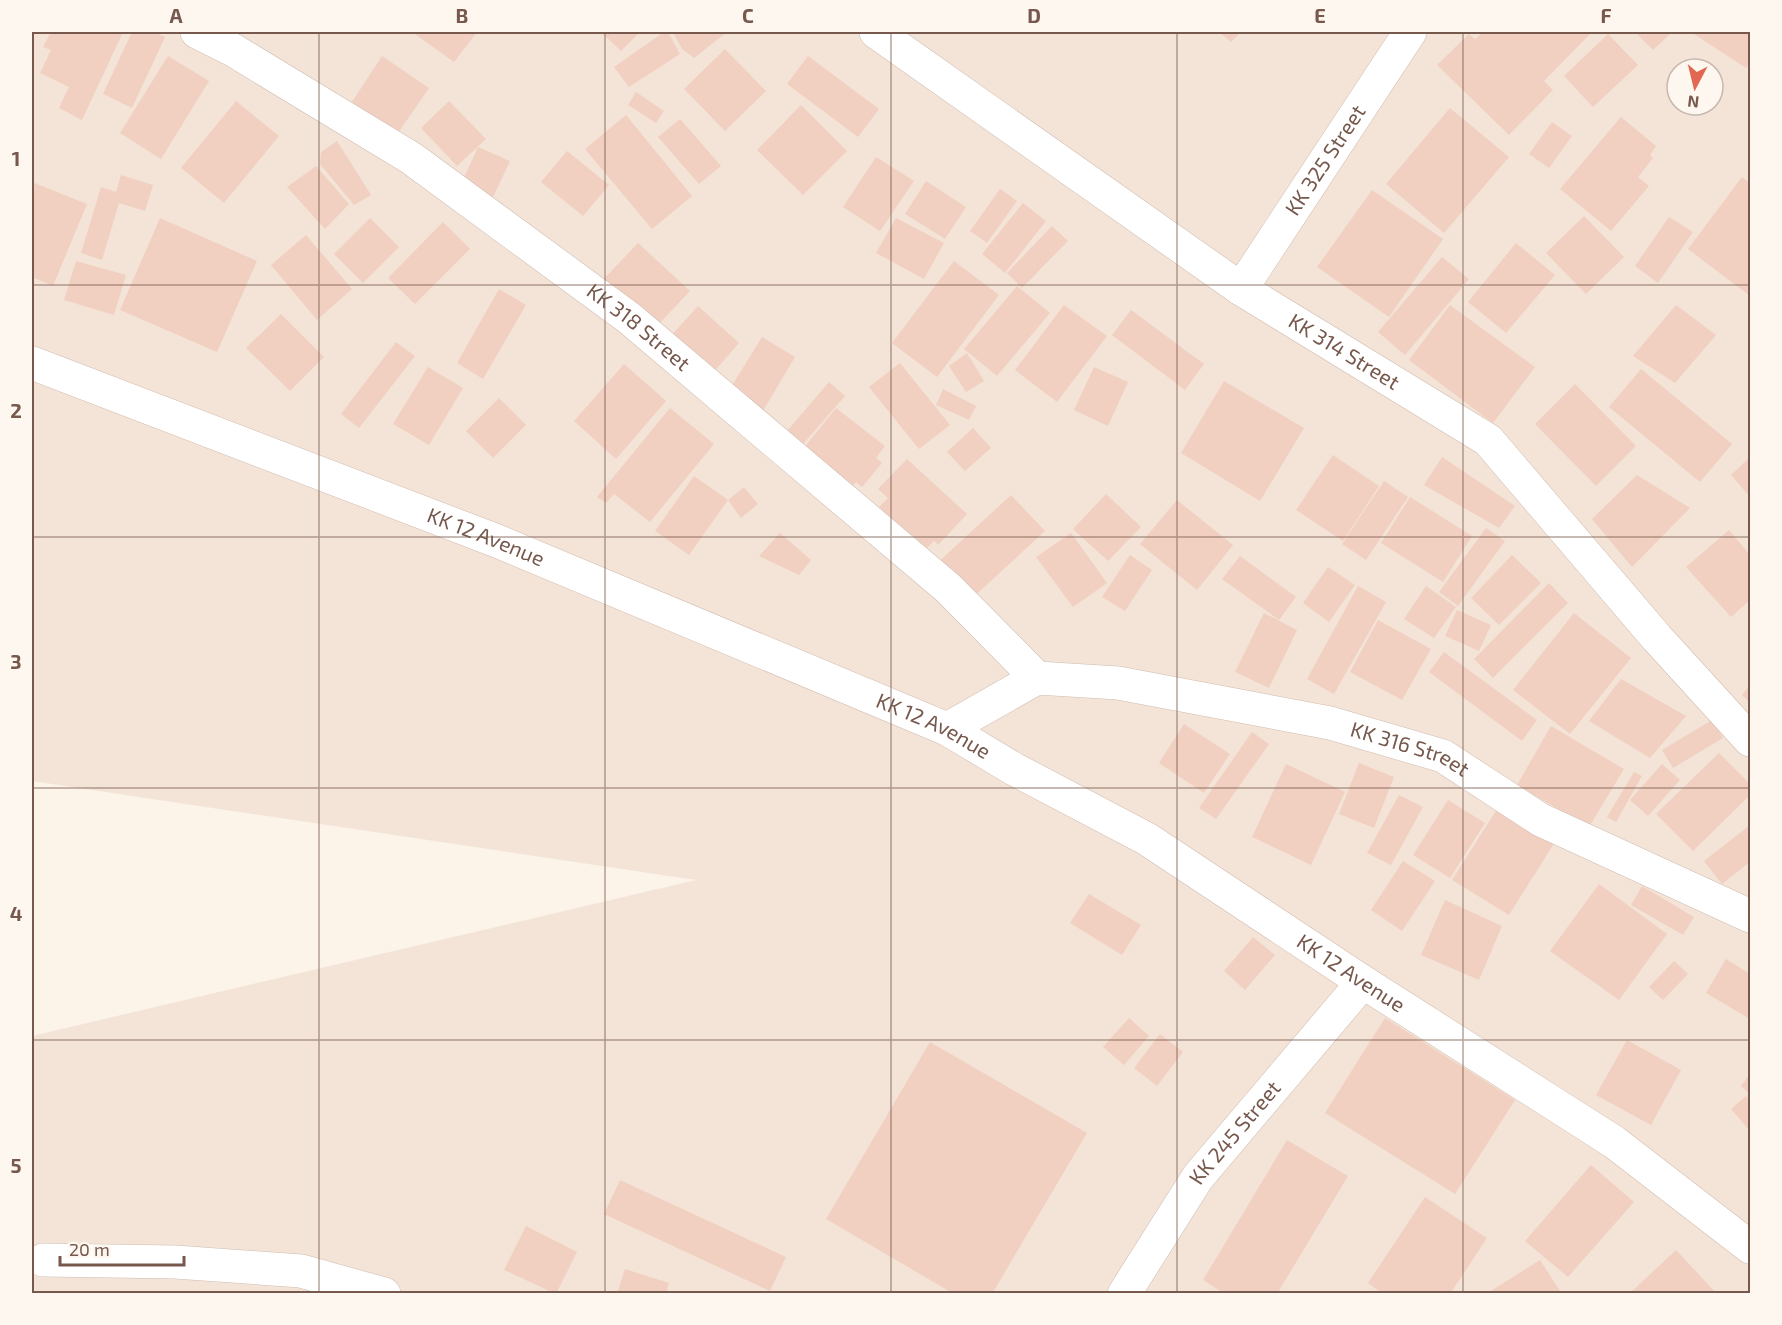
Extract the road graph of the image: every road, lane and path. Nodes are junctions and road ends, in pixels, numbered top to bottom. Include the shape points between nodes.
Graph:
1 (197, 32) edge
2 (876, 32) edge
3 (1410, 32) edge
4 (1241, 289) junction
5 (32, 363) edge
6 (1037, 678) junction
7 (947, 729) junction
8 (1750, 740) edge
9 (1750, 916) edge
10 (1363, 982) junction
11 (1750, 1247) edge
12 (43, 1260) dead end
13 (384, 1293) edge
14 (1124, 1293) edge

1 - 6 street, KK 318 Street via 411,158 630,318 948,588
2 - 4 street, KK 314 Street
3 - 4 street, KK 325 Street
4 - 8 street, KK 314 Street via 1488,440
5 - 7 street, KK 12 Avenue via 497,541
6 - 7 street
6 - 9 street, KK 316 Street via 1118,683 1330,723 1443,756 1541,820
7 - 10 street, KK 12 Avenue via 1147,840
10 - 11 street, KK 12 Avenue via 1614,1142
10 - 14 street, KK 245 Street via 1198,1177
12 - 13 street via 175,1262 301,1270

